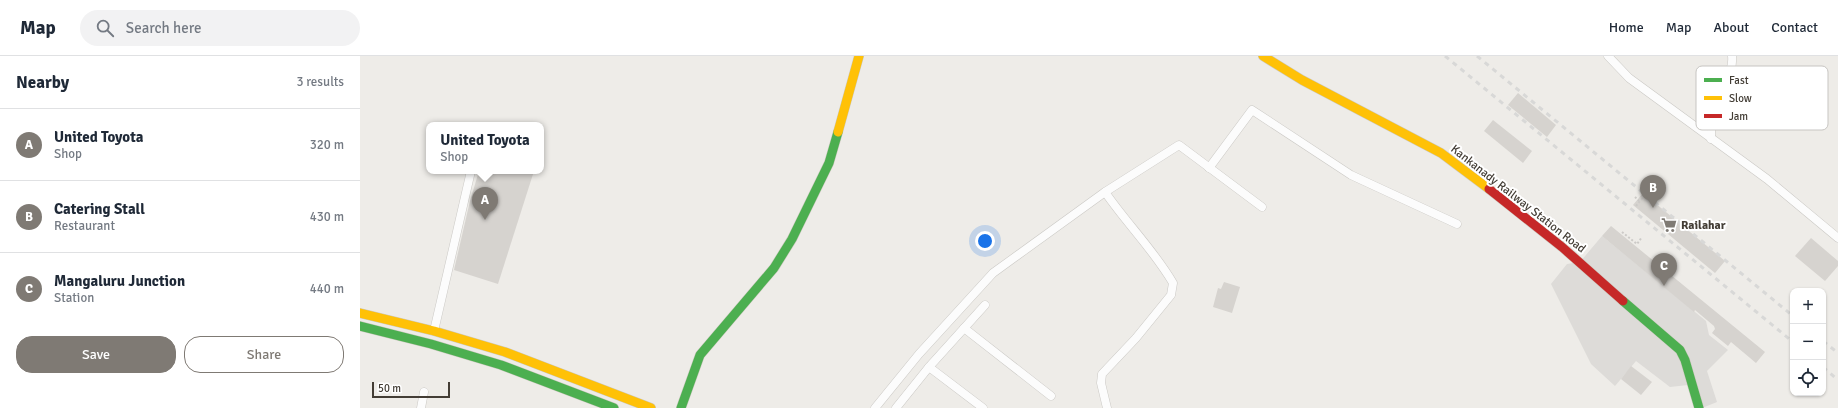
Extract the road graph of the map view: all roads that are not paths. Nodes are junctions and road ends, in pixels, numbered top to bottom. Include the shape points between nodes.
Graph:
1 (859, 56) edge
2 (1263, 56) edge
3 (1608, 56) edge
4 (1696, 128) edge
5 (1699, 130) edge
6 (1711, 130) edge
7 (1711, 139) junction
8 (1209, 168) junction
9 (470, 174) edge
10 (1105, 192) junction
11 (1262, 207) dead end
12 (1457, 224) dead end
13 (1838, 238) edge
14 (985, 305) dead end
15 (360, 313) edge
16 (360, 326) edge
17 (964, 328) junction
18 (434, 331) junction
19 (929, 366) junction
20 (424, 392) dead end
21 (1051, 396) dead end
22 (421, 408) edge
23 (614, 408) edge
24 (651, 408) edge
25 (681, 408) edge
26 (875, 408) edge
27 (896, 408) edge
28 (983, 408) edge
29 (1107, 408) edge
30 (1699, 408) edge

1 - 25 main road via 829,163 792,239 774,268 700,355
2 - 30 main road, Kankanady Railway Station Road via 1302,80 1441,153 1515,209 1680,350
3 - 4 street via 1629,78
5 - 7 street
6 - 7 street
7 - 13 street via 1766,179
8 - 10 street via 1179,145
8 - 11 street
8 - 12 street via 1252,110 1351,175
9 - 18 street
10 - 26 street via 993,273 919,354
10 - 29 street via 1121,216 1148,245 1173,283 1171,295 1102,374 1101,383
14 - 17 street
15 - 18 main road
16 - 23 main road via 501,365
17 - 19 street
17 - 21 street
18 - 24 main road via 505,352
19 - 27 street
19 - 28 street
20 - 22 street

